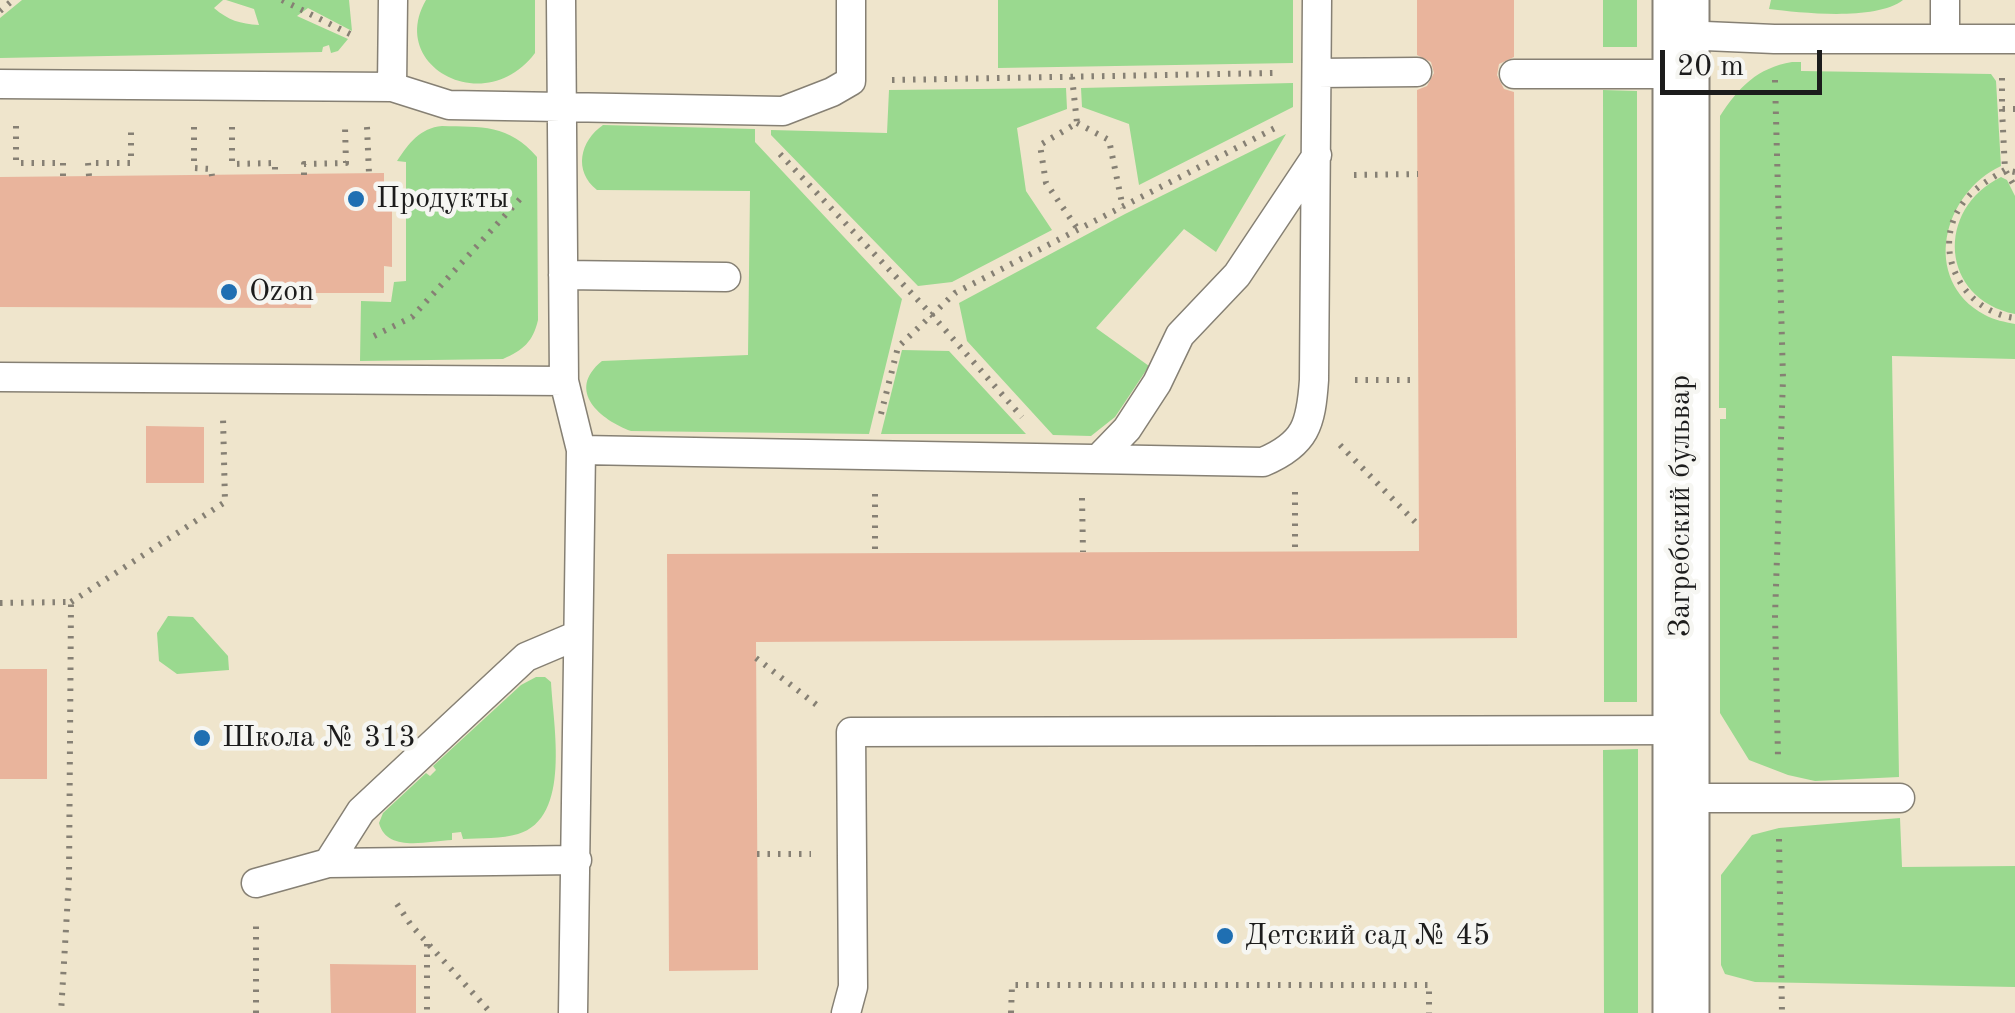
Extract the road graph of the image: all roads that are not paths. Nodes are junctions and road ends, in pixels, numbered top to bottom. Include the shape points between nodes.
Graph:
1 (392, 0) edge
2 (561, 0) edge
3 (851, 0) edge
4 (1317, 0) edge
5 (1944, 0) edge
6 (1682, 36) edge
7 (1945, 38) junction
8 (2015, 39) edge
9 (1417, 72) dead end
10 (1317, 73) junction
11 (1514, 74) dead end
12 (0, 84) edge
13 (392, 87) junction
14 (563, 106) junction
15 (1318, 164) junction
16 (563, 275) junction
17 (726, 277) dead end
18 (0, 377) edge
19 (564, 381) junction
20 (581, 450) junction
21 (1090, 459) junction
22 (578, 636) junction
23 (1681, 730) junction
24 (1681, 798) junction
25 (1900, 798) dead end
26 (577, 860) junction
27 (328, 863) junction
28 (256, 883) road end
29 (573, 1013) edge
30 (846, 1013) edge
31 (1681, 1013) edge

1 - 13 lane
2 - 14 lane
3 - 14 lane via 850,81 783,111
4 - 10 lane
5 - 7 lane
6 - 7 lane
6 - 11 lane
6 - 23 street, Загребский бульвар
7 - 8 lane
9 - 10 lane
10 - 15 lane
12 - 13 lane
13 - 14 lane via 449,105
14 - 16 lane
15 - 21 lane via 1237,275 1180,335 1127,429
15 - 21 lane via 1314,380 1305,431 1285,453 1263,462
16 - 17 lane
16 - 19 lane
18 - 19 lane
19 - 20 lane
20 - 21 lane via 876,441
20 - 22 lane
22 - 26 lane
22 - 27 lane via 526,657 361,810
23 - 24 street, Загребский бульвар
23 - 30 lane via 852,732 853,986
24 - 25 lane
24 - 31 street, Загребский бульвар
26 - 27 lane
26 - 29 lane
27 - 28 lane

